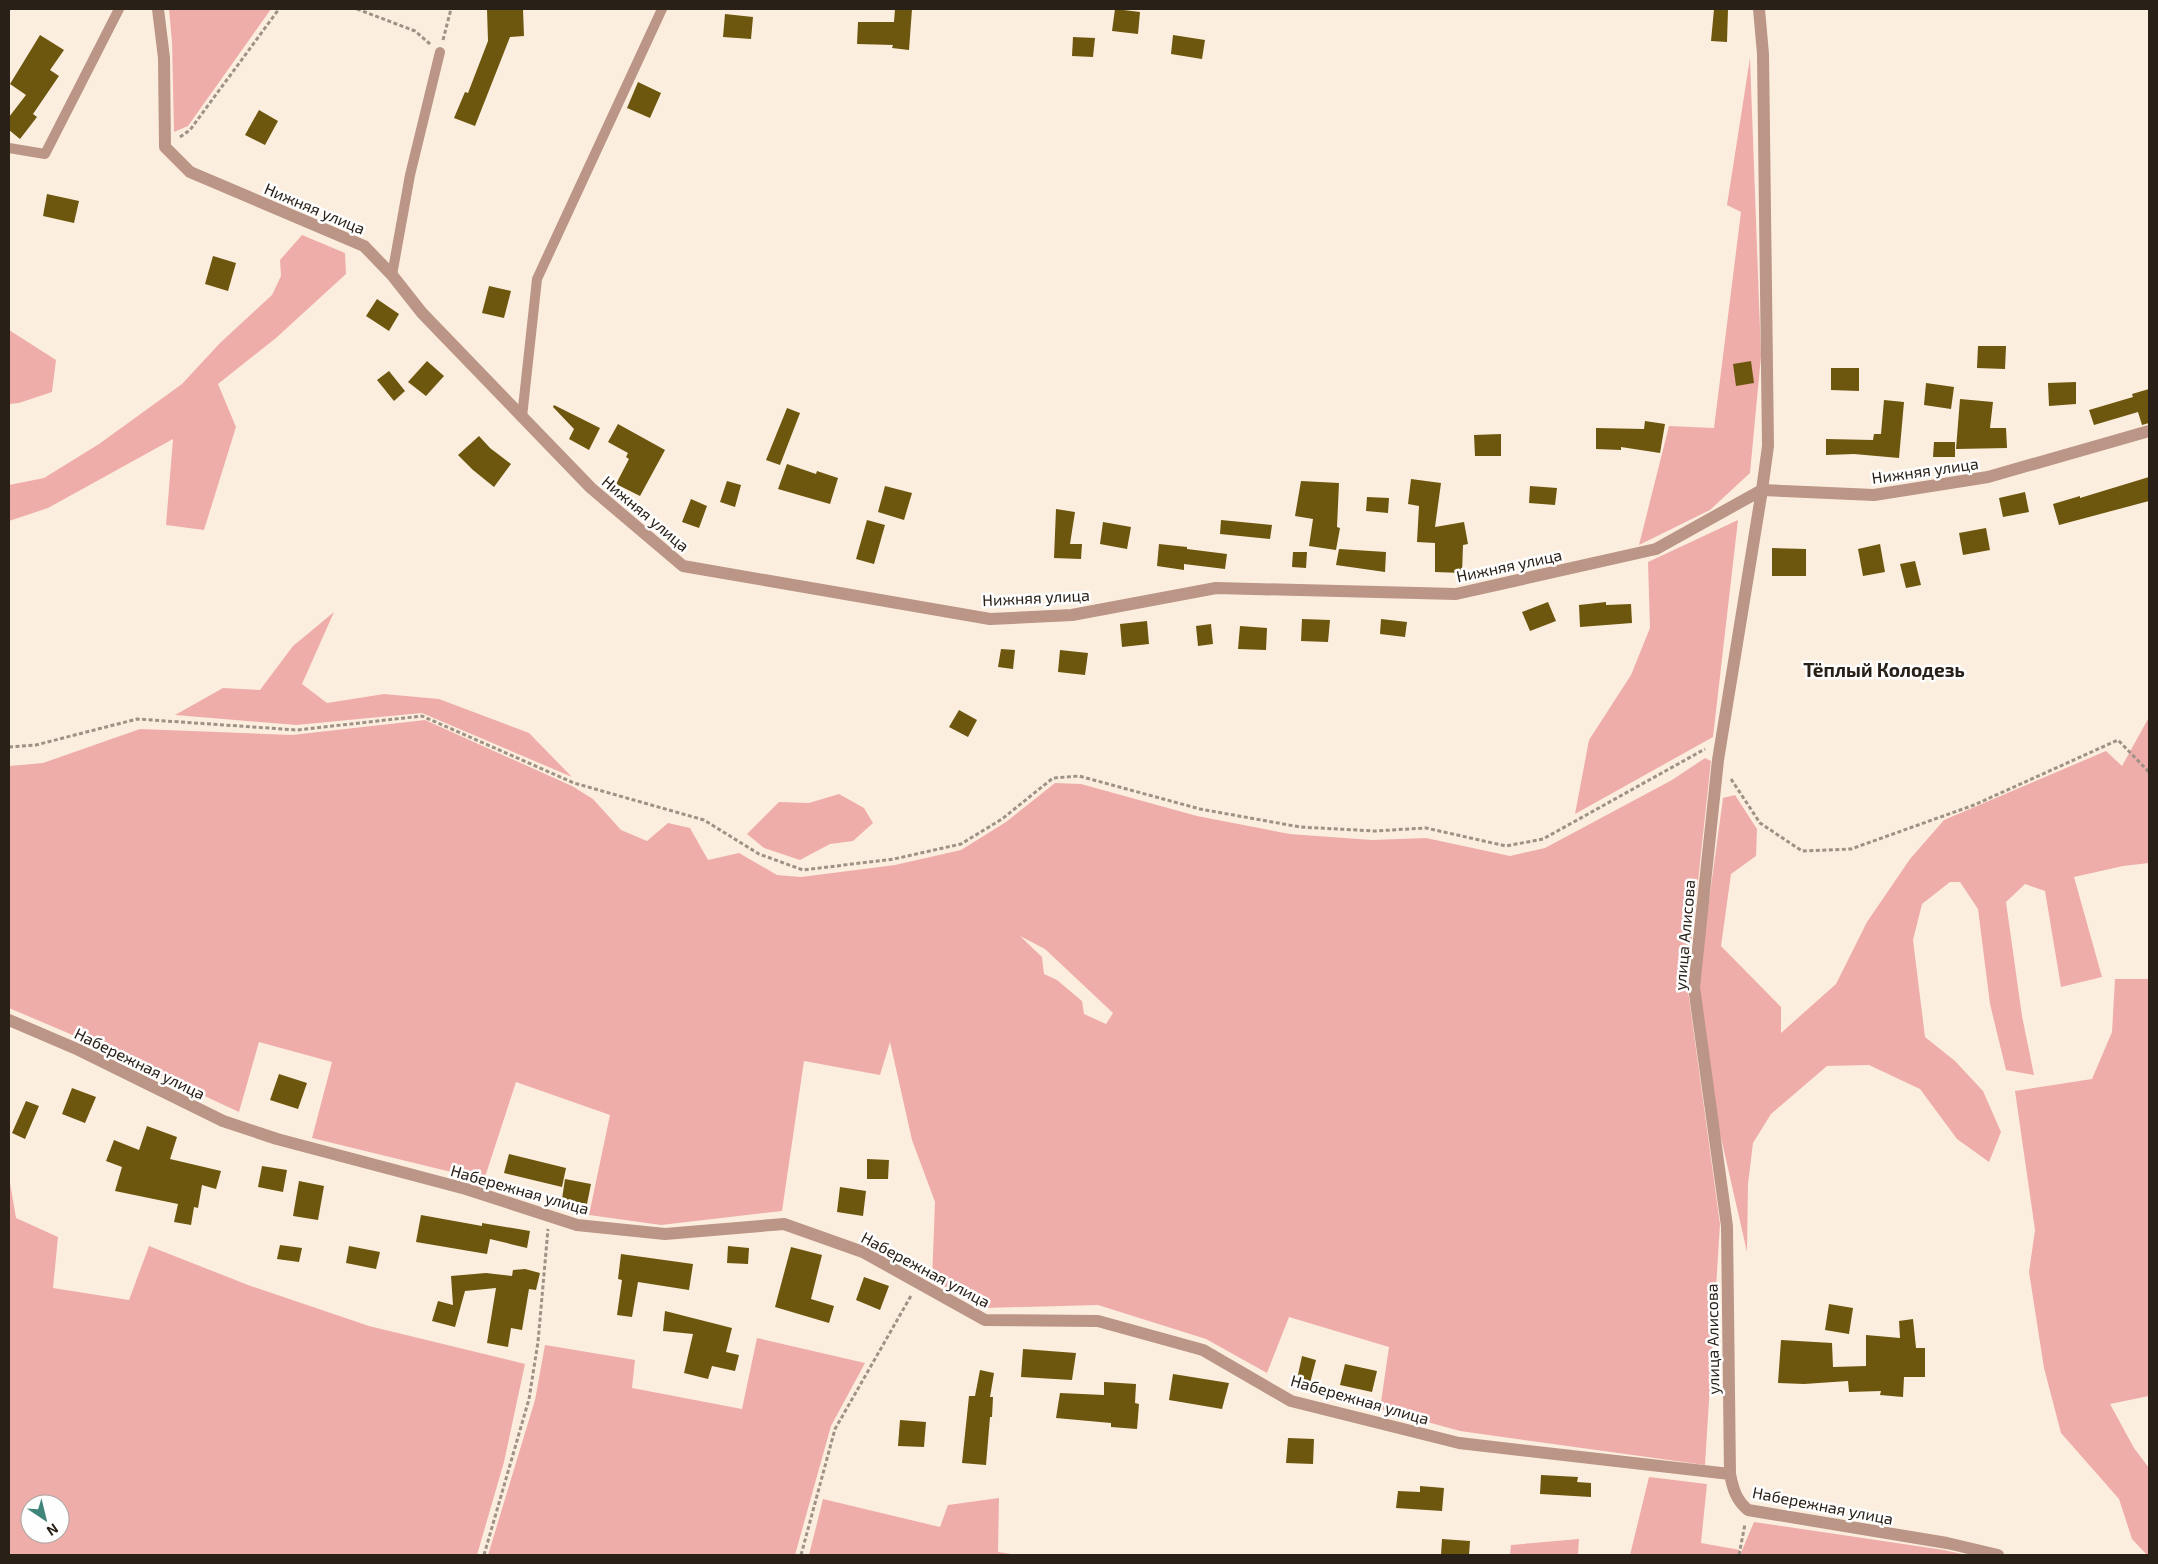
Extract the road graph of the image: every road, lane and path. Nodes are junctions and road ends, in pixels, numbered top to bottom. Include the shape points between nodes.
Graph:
1 (119, 9) edge
2 (158, 9) edge
3 (280, 9) edge
4 (357, 9) edge
5 (451, 9) edge
6 (662, 9) edge
7 (1759, 9) edge
8 (440, 52) junction
9 (165, 147) junction
10 (9, 148) edge
11 (392, 275) junction
12 (522, 417) junction
13 (2149, 431) edge
14 (1762, 490) junction
15 (1721, 741) junction
16 (9, 747) edge
17 (1718, 760) junction
18 (2149, 772) edge
19 (9, 1020) edge
20 (549, 1216) junction
21 (918, 1283) junction
22 (1730, 1474) junction
23 (1748, 1510) junction
24 (484, 1555) edge
25 (801, 1555) edge
26 (1739, 1555) edge
27 (1998, 1555) edge

1 - 10 lane via 45,154
2 - 9 street via 164,58
3 - 9 path via 190,130
4 - 8 path via 415,31
5 - 8 path
6 - 12 lane via 537,279
7 - 14 street, улица Алисова via 1763,54 1768,446
8 - 11 lane via 410,175
9 - 11 street, Нижняя улица via 190,172 364,246
11 - 12 street, Нижняя улица via 422,312
12 - 14 street, Нижняя улица via 591,488 683,566 990,619 1072,615 1216,588 1456,594 1656,550
13 - 14 street, Нижняя улица via 1988,477 1874,495
14 - 15 street, улица Алисова
15 - 16 path via 1542,839 1506,846 1426,828 1375,831 1300,827 1200,810 1079,776 1053,778 1002,819 961,844 894,859 803,870 759,854 704,820 574,782 422,716 297,730 138,719 36,745
15 - 17 street, улица Алисова
17 - 18 path via 1760,823 1802,851 1851,848 1974,805 2118,740
17 - 22 street, улица Алисова via 1694,987 1727,1226
19 - 20 street, Набережная улица via 223,1121
20 - 21 street, Набережная улица via 577,1225 665,1234 784,1224 863,1252
20 - 24 path via 538,1342 529,1399
21 - 22 street, Набережная улица via 985,1320 1098,1321 1203,1350 1291,1401 1459,1444
21 - 25 path via 835,1429
22 - 23 street, Набережная улица via 1733,1492
23 - 26 path
23 - 27 street, Набережная улица via 1947,1543

